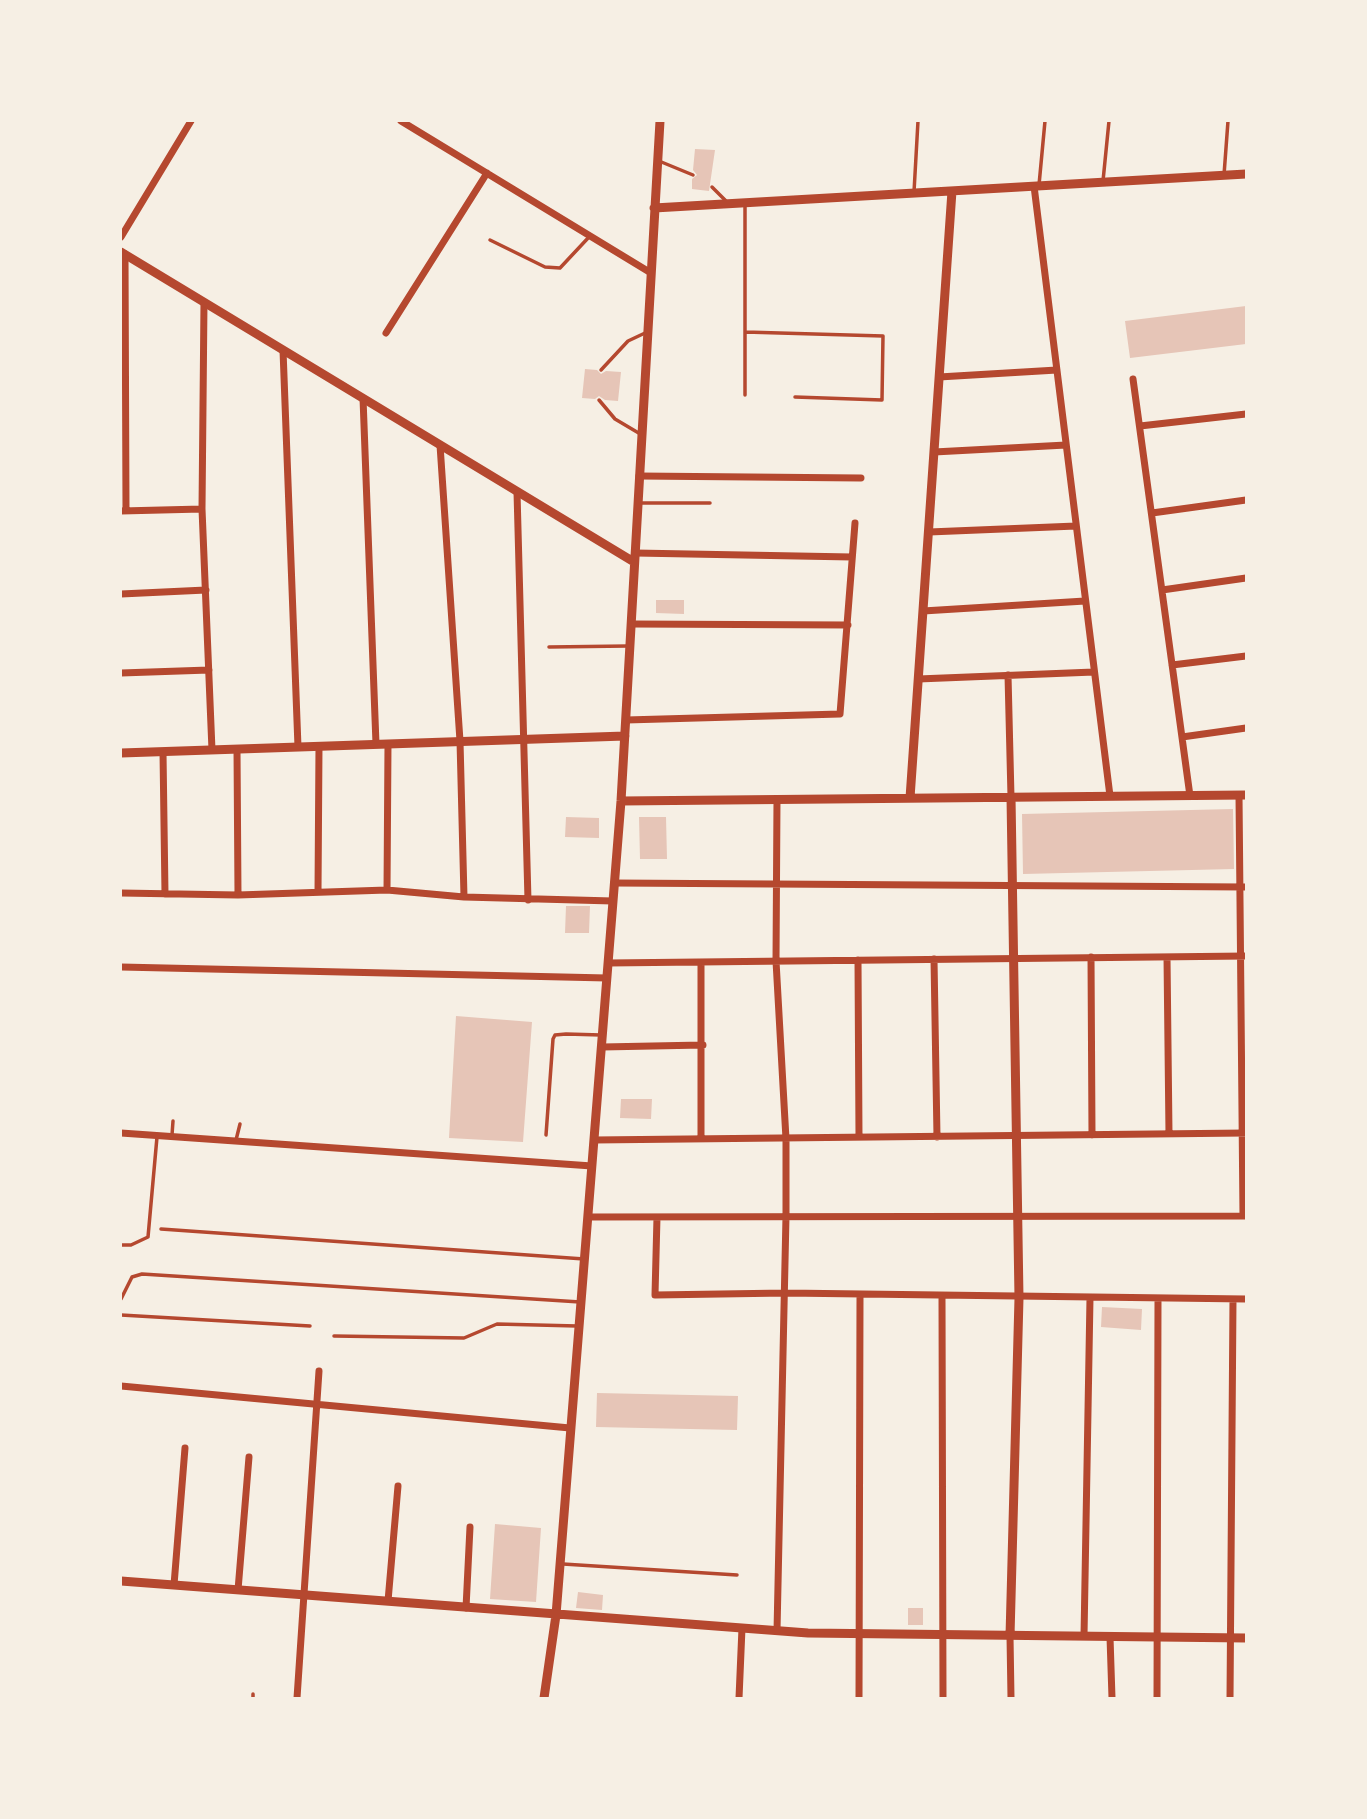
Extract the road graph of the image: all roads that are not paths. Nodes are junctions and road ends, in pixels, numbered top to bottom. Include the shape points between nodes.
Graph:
1 (191, 121) edge
2 (401, 121) edge
3 (660, 121) edge
4 (918, 121) edge
5 (1045, 121) edge
6 (1109, 121) edge
7 (1228, 121) edge
8 (658, 160) junction
9 (488, 173) junction
10 (1246, 174) edge
11 (693, 175) dead end
12 (1224, 175) junction
13 (1103, 182) junction
14 (1037, 186) junction
15 (712, 187) dead end
16 (952, 191) junction
17 (914, 193) junction
18 (745, 203) junction
19 (729, 204) junction
20 (654, 208) junction
21 (121, 237) edge
22 (589, 237) junction
23 (490, 240) dead end
24 (123, 253) edge
25 (651, 273) junction
26 (204, 302) junction
27 (647, 332) junction
28 (745, 332) junction
29 (386, 333) dead end
30 (284, 350) junction
31 (601, 370) dead end
32 (1057, 370) junction
33 (939, 377) junction
34 (1133, 379) dead end
35 (745, 395) dead end
36 (795, 397) dead end
37 (362, 398) junction
38 (599, 400) dead end
39 (1246, 414) edge
40 (1140, 426) junction
41 (642, 435) junction
42 (440, 445) junction
43 (1066, 445) junction
44 (934, 452) junction
45 (639, 476) junction
46 (861, 478) dead end
47 (517, 492) junction
48 (1246, 500) edge
49 (638, 503) junction
50 (710, 503) dead end
51 (202, 509) junction
52 (124, 511) edge
53 (1152, 513) junction
54 (855, 523) dead end
55 (1076, 526) junction
56 (929, 532) junction
57 (852, 557) junction
58 (635, 558) junction
59 (1246, 578) edge
60 (206, 590) junction
61 (1162, 590) junction
62 (121, 594) edge
63 (1086, 601) junction
64 (923, 611) junction
65 (631, 624) junction
66 (848, 625) junction
67 (630, 646) junction
68 (549, 648) dead end
69 (1246, 656) edge
70 (1172, 666) junction
71 (209, 670) junction
72 (1094, 672) junction
73 (121, 673) edge
74 (1007, 675) junction
75 (919, 679) junction
76 (626, 720) junction
77 (1246, 728) edge
78 (625, 736) junction
79 (1182, 737) junction
80 (525, 739) junction
81 (460, 741) junction
82 (376, 744) junction
83 (388, 744) junction
84 (319, 746) junction
85 (298, 747) junction
86 (237, 749) junction
87 (212, 750) junction
88 (163, 752) junction
89 (121, 753) edge
90 (1243, 795) edge
91 (1110, 796) junction
92 (1190, 796) junction
93 (1011, 797) junction
94 (910, 798) junction
95 (777, 799) junction
96 (621, 800) junction
97 (614, 883) junction
98 (776, 886) junction
99 (1012, 887) junction
100 (1244, 887) edge
101 (387, 890) junction
102 (318, 892) junction
103 (121, 894) edge
104 (165, 894) junction
105 (238, 895) junction
106 (464, 897) junction
107 (528, 900) junction
108 (613, 901) junction
109 (1243, 956) edge
110 (1091, 957) junction
111 (1167, 957) junction
112 (1013, 958) junction
113 (934, 959) junction
114 (858, 960) junction
115 (776, 961) junction
116 (701, 962) junction
117 (608, 963) junction
118 (121, 967) edge
119 (607, 978) junction
120 (603, 1035) junction
121 (703, 1045) junction
122 (602, 1047) junction
123 (173, 1121) dead end
124 (240, 1124) dead end
125 (121, 1133) edge
126 (1245, 1133) edge
127 (1169, 1134) junction
128 (158, 1135) junction
129 (546, 1135) dead end
130 (1092, 1135) junction
131 (1017, 1136) junction
132 (172, 1137) junction
133 (859, 1137) junction
134 (937, 1137) junction
135 (701, 1139) junction
136 (786, 1139) junction
137 (236, 1140) junction
138 (594, 1140) junction
139 (592, 1166) junction
140 (786, 1216) junction
141 (1018, 1216) junction
142 (1245, 1216) edge
143 (588, 1217) junction
144 (657, 1217) junction
145 (161, 1229) dead end
146 (121, 1245) edge
147 (584, 1259) junction
148 (786, 1293) junction
149 (860, 1296) junction
150 (942, 1297) junction
151 (1019, 1297) junction
152 (1090, 1298) junction
153 (121, 1299) edge
154 (1158, 1299) junction
155 (1233, 1299) junction
156 (1246, 1299) edge
157 (581, 1302) junction
158 (121, 1315) edge
159 (310, 1326) dead end
160 (579, 1326) junction
161 (334, 1336) dead end
162 (319, 1371) dead end
163 (121, 1387) edge
164 (317, 1406) junction
165 (570, 1428) junction
166 (185, 1448) dead end
167 (249, 1457) dead end
168 (398, 1486) dead end
169 (470, 1527) dead end
170 (560, 1564) junction
171 (737, 1575) dead end
172 (121, 1581) edge
173 (174, 1585) junction
174 (238, 1590) junction
175 (304, 1594) junction
176 (388, 1601) junction
177 (466, 1608) junction
178 (556, 1615) junction
179 (742, 1629) junction
180 (777, 1631) junction
181 (860, 1634) junction
182 (943, 1635) junction
183 (1010, 1636) junction
184 (1084, 1636) junction
185 (1110, 1637) junction
186 (1157, 1637) junction
187 (1230, 1638) junction
188 (1246, 1638) edge
189 (297, 1698) edge
190 (544, 1698) edge
191 (739, 1698) edge
192 (859, 1698) edge
193 (943, 1698) edge
194 (1011, 1698) edge
195 (1112, 1698) edge
196 (1157, 1698) edge
197 (1230, 1698) edge

1 - 21 street
2 - 9 street
3 - 8 street
4 - 17 lane
5 - 14 lane
6 - 13 lane
7 - 12 lane
8 - 11 lane
8 - 20 street
9 - 22 street
9 - 29 street
10 - 12 street
12 - 13 street
13 - 14 street
14 - 16 street
14 - 32 street
15 - 19 lane
16 - 17 street
16 - 33 street
17 - 18 street
18 - 19 street
18 - 28 lane
19 - 20 street
20 - 25 street
22 - 23 lane via 560,268 545,267
22 - 25 street
24 - 26 street
24 - 52 street
25 - 27 street
26 - 30 street
26 - 51 street
27 - 31 lane via 628,341
27 - 41 street
28 - 35 lane
28 - 36 lane via 883,336 882,400
30 - 37 street
30 - 85 street
32 - 33 street
32 - 43 street
33 - 44 street
34 - 40 street
37 - 42 street
37 - 82 street
38 - 41 lane via 614,419
39 - 40 street
40 - 53 street
41 - 45 street
42 - 47 street
42 - 81 street
43 - 44 street
43 - 55 street
44 - 56 street
45 - 46 street
45 - 49 street
47 - 58 street
47 - 80 street
48 - 53 street
49 - 50 lane
49 - 58 street
51 - 52 street
51 - 60 street
53 - 61 street
54 - 57 street
55 - 56 street
55 - 63 street
56 - 64 street
57 - 58 street
57 - 66 street
58 - 65 street
59 - 61 street
60 - 62 street
60 - 71 street
61 - 70 street
63 - 64 street
63 - 72 street
64 - 75 street
65 - 66 street
65 - 67 street
66 - 76 street via 840,714
67 - 68 lane
67 - 76 street
69 - 70 street
70 - 79 street
71 - 73 street
71 - 87 street
72 - 74 street
72 - 91 street
74 - 75 street
74 - 93 street
75 - 94 street
76 - 78 street
77 - 79 street
78 - 80 street
78 - 96 street
79 - 92 street
80 - 81 street
80 - 107 street
81 - 83 street
81 - 106 street
82 - 83 street
82 - 84 street
83 - 101 street
84 - 85 street
84 - 102 street
85 - 86 street
86 - 87 street
86 - 105 street
87 - 88 street
88 - 89 street
88 - 104 street
90 - 92 street
90 - 100 street
91 - 92 street
91 - 93 street
93 - 94 street
93 - 99 street
94 - 95 street
95 - 96 street
95 - 98 street
96 - 97 street
97 - 98 street
97 - 108 street
98 - 99 street
98 - 115 street
99 - 100 street
99 - 112 street
100 - 109 street
101 - 102 street
101 - 106 street
102 - 105 street
103 - 104 street
104 - 105 street
106 - 107 street
107 - 108 street
108 - 117 street
109 - 111 street
109 - 126 street
110 - 111 street
110 - 112 street
110 - 130 street
111 - 127 street
112 - 113 street
112 - 131 street
113 - 114 street
113 - 134 street
114 - 115 street
114 - 133 street
115 - 116 street
115 - 136 street
116 - 117 street
116 - 121 street
117 - 119 street
118 - 119 street
119 - 120 street
120 - 122 street
120 - 129 lane via 555,1035
121 - 122 street
121 - 135 street
122 - 138 street
123 - 132 lane
124 - 137 lane
125 - 128 street
126 - 127 street
126 - 142 street
127 - 130 street
128 - 132 street
128 - 146 lane via 148,1237
130 - 131 street
131 - 134 street
131 - 141 street
132 - 137 street
133 - 134 street
133 - 136 street
135 - 136 street
135 - 138 street
136 - 140 street
137 - 139 street
138 - 139 street
139 - 143 street
140 - 141 street
140 - 144 street
140 - 148 street
141 - 142 street
141 - 151 street
143 - 144 street
143 - 147 street
144 - 148 street via 656,1294
145 - 147 lane
147 - 157 street
148 - 149 street
148 - 180 street
149 - 150 street
149 - 181 street
150 - 151 street
150 - 182 street
151 - 152 street
151 - 183 street
152 - 154 street
152 - 184 street
153 - 157 lane via 132,1276 142,1274
154 - 155 street
154 - 186 street
155 - 156 street
155 - 187 street
157 - 160 street
158 - 159 lane
160 - 161 lane via 497,1324 464,1338
160 - 165 street
162 - 164 street
163 - 164 street
164 - 165 street
164 - 175 street
165 - 170 street
166 - 173 street
167 - 174 street
168 - 176 street
169 - 177 street
170 - 171 lane
170 - 178 street
172 - 173 street
173 - 174 street
174 - 175 street
175 - 176 street
175 - 189 street
176 - 177 street
177 - 178 street
178 - 179 street
178 - 190 street
179 - 180 street
179 - 191 street
180 - 181 street
181 - 182 street
181 - 192 street
182 - 183 street
182 - 193 street
183 - 184 street
183 - 194 street
184 - 185 street
185 - 186 street
185 - 195 street
186 - 187 street
186 - 196 street
187 - 188 street
187 - 197 street

